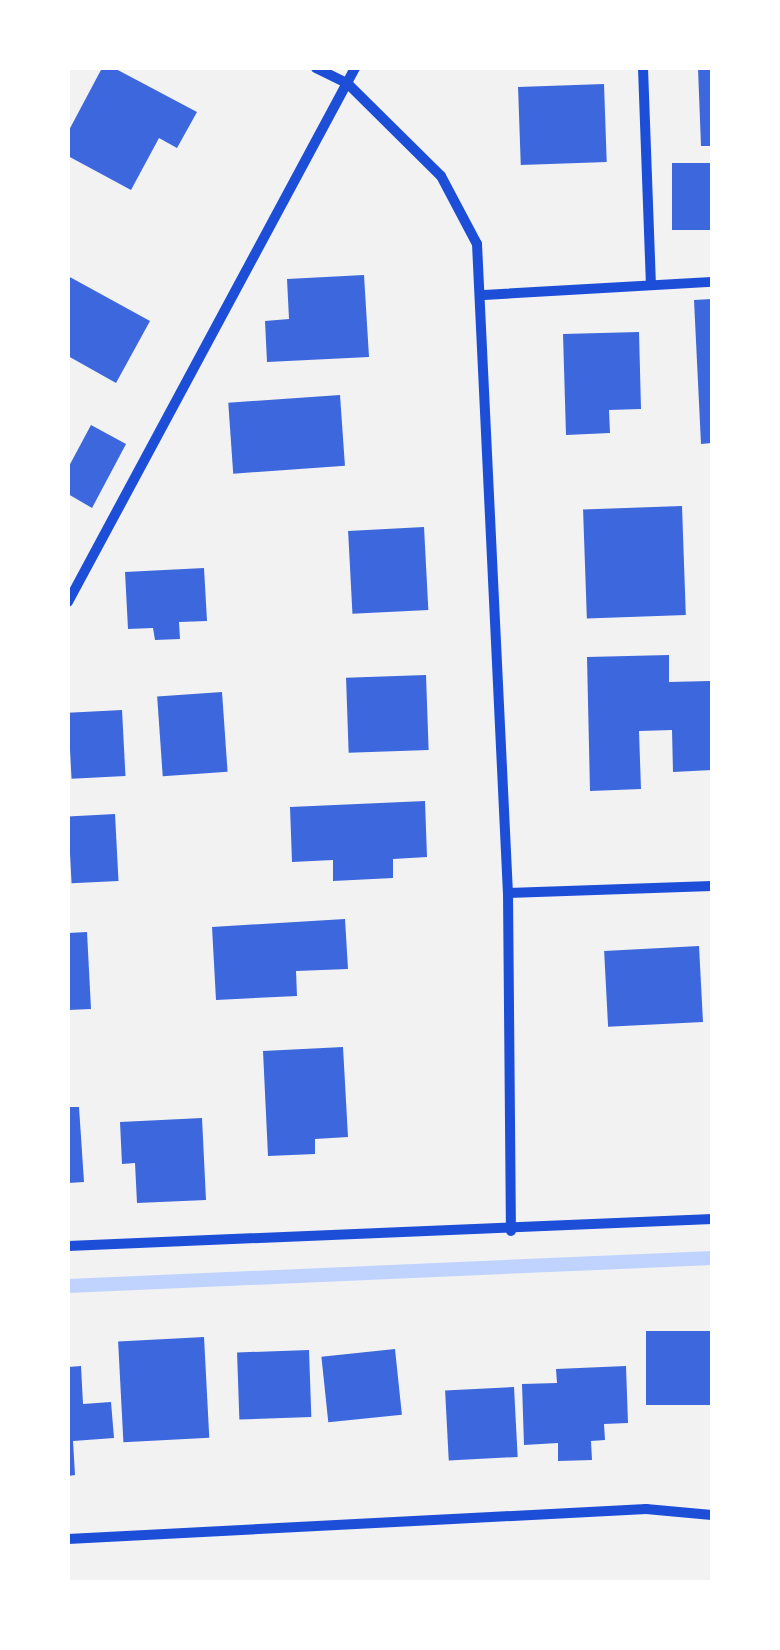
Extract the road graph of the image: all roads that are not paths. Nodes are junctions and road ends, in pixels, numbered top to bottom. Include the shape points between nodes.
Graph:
1 (316, 68) edge
2 (355, 68) edge
3 (643, 68) edge
4 (347, 83) junction
5 (712, 282) edge
6 (651, 285) junction
7 (484, 295) junction
8 (68, 602) edge
9 (712, 886) edge
10 (508, 894) junction
11 (712, 1218) edge
12 (511, 1231) junction
13 (68, 1246) edge
14 (712, 1515) edge
15 (68, 1539) edge

1 - 4 street
2 - 4 street
3 - 6 street
4 - 7 street via 441,176 477,244
4 - 8 street
5 - 6 street
6 - 7 street
7 - 10 street
9 - 10 street
10 - 12 street
11 - 12 street
12 - 13 street
14 - 15 street via 646,1509

